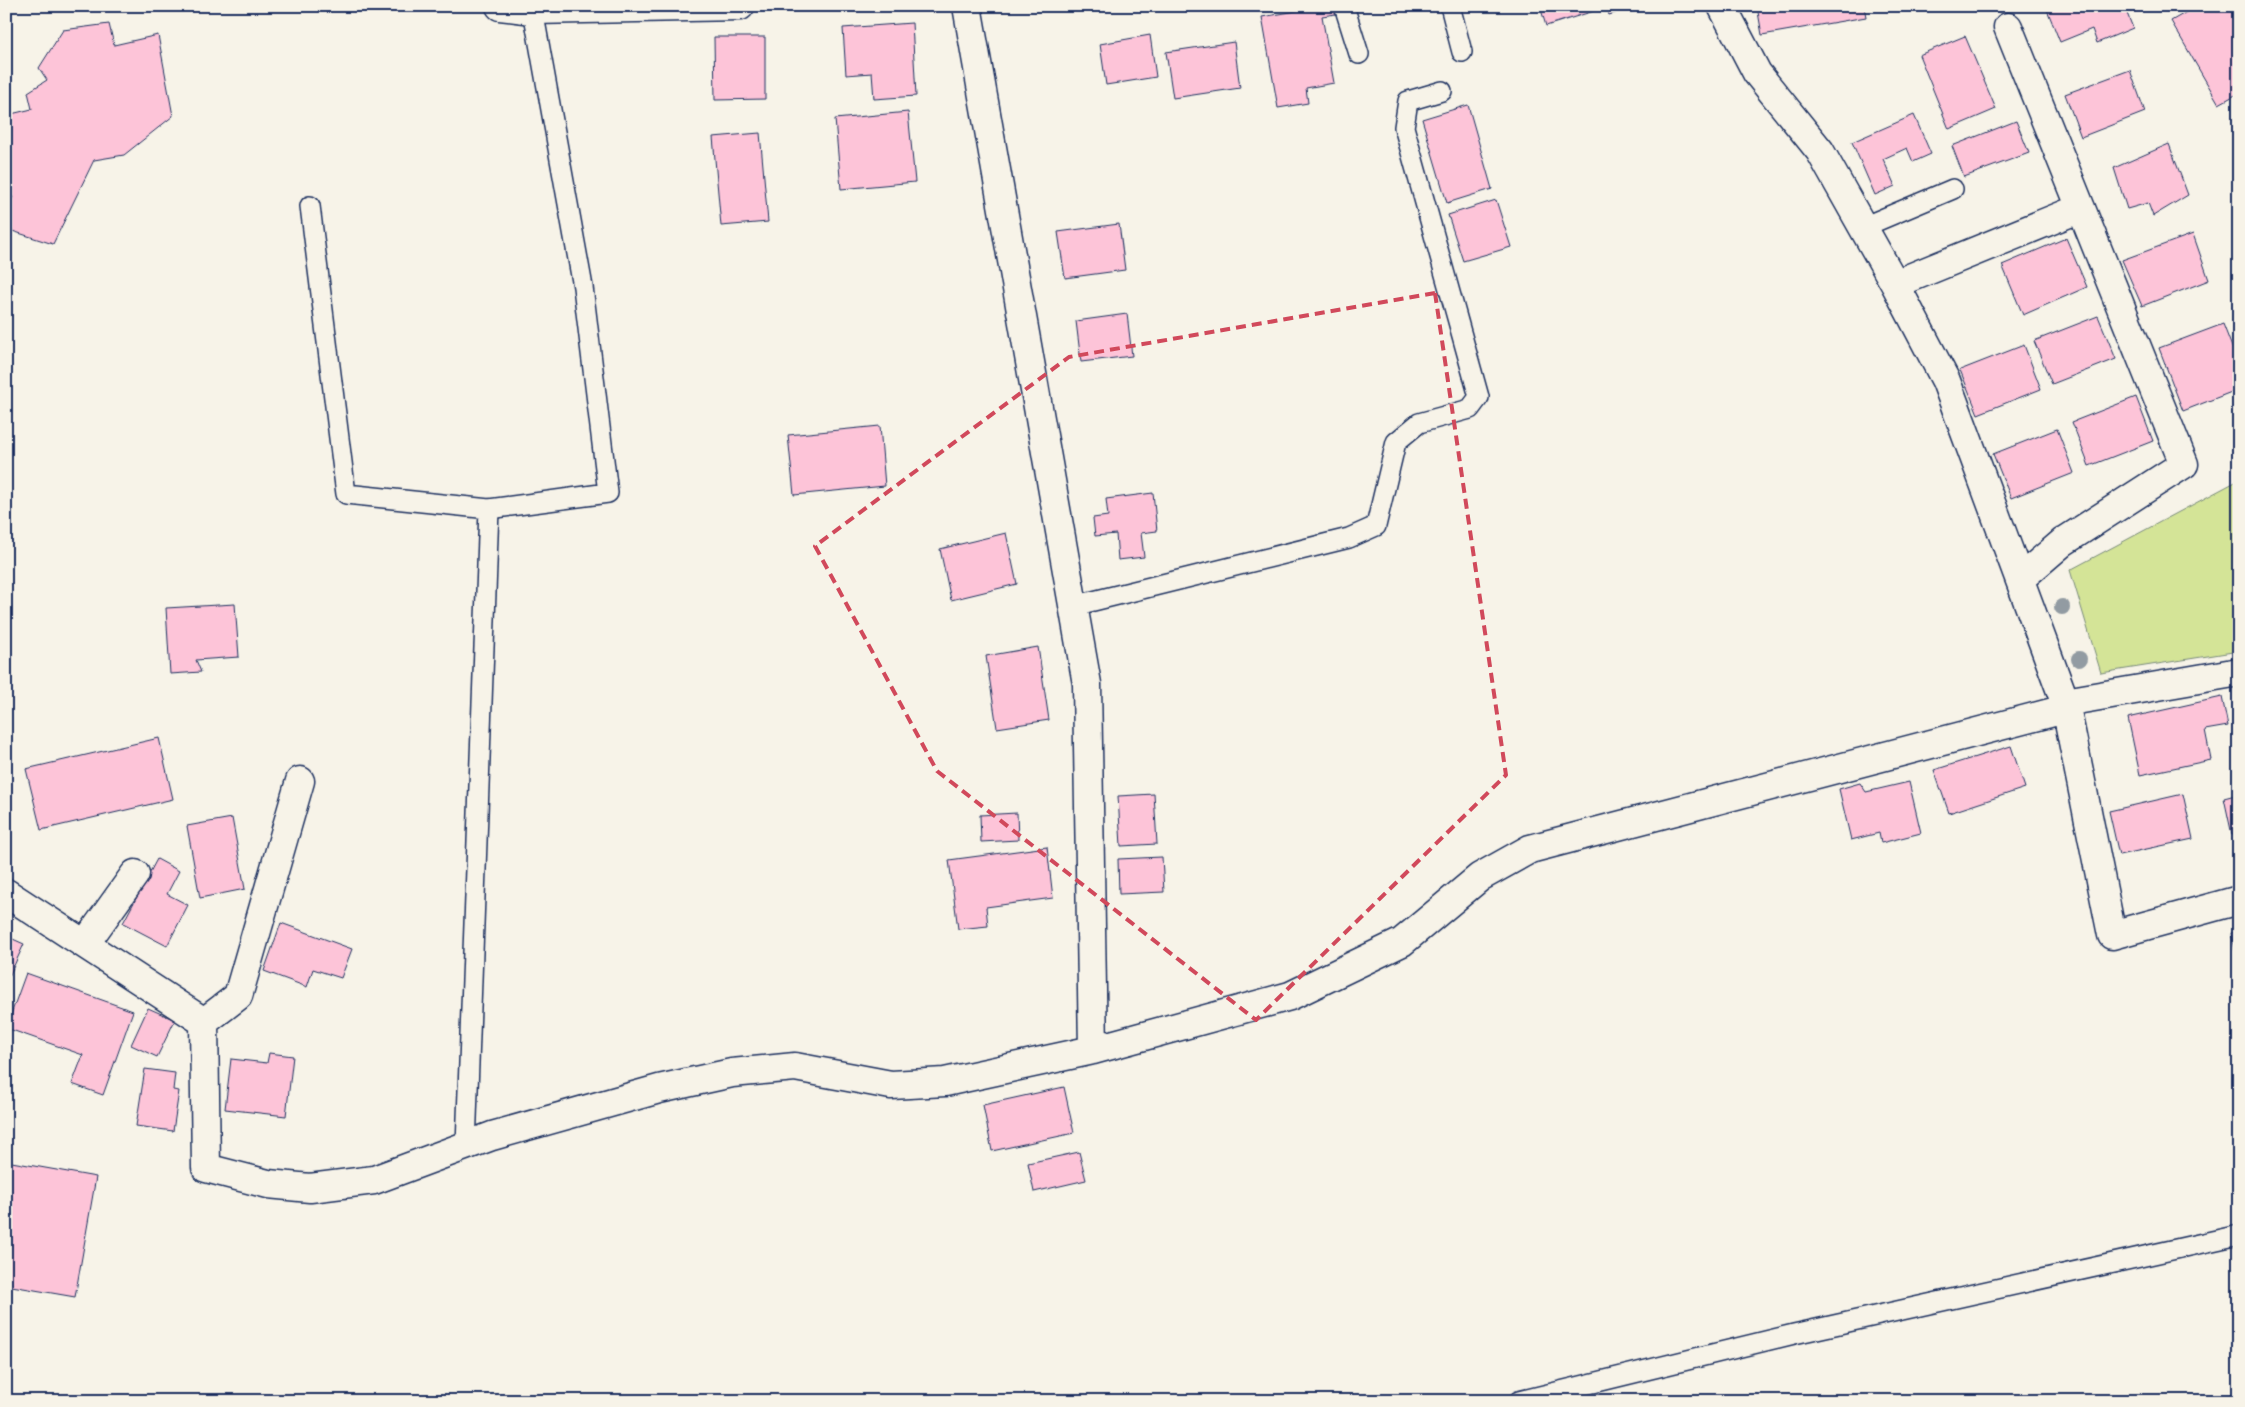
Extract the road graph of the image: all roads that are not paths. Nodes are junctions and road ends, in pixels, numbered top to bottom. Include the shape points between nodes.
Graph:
1 (500, 6) edge
2 (740, 6) edge
3 (967, 6) edge
4 (1344, 6) edge
5 (1450, 6) edge
6 (1722, 6) edge
7 (534, 10) junction
8 (2008, 27) dead end
9 (1462, 52) dead end
10 (1359, 54) dead end
11 (1442, 91) dead end
12 (1953, 189) dead end
13 (310, 206) dead end
14 (2081, 208) junction
15 (1862, 227) junction
16 (1895, 284) junction
17 (490, 509) junction
18 (2020, 579) junction
19 (1073, 606) junction
20 (2239, 672) edge
21 (2065, 706) junction
22 (300, 781) dead end
23 (135, 874) dead end
24 (6, 893) edge
25 (2239, 900) edge
26 (85, 944) junction
27 (204, 1022) junction
28 (1094, 1050) junction
29 (466, 1146) junction
30 (2239, 1234) edge
31 (1520, 1401) edge

1 - 7 street
2 - 7 street
3 - 19 street
4 - 10 lane
5 - 9 lane
6 - 15 street via 1757,73 1820,151
7 - 17 lane via 583,287 608,493
8 - 14 street
11 - 19 lane via 1408,101 1404,127 1479,397 1470,409 1419,424 1396,442 1376,526 1349,538
12 - 15 lane
13 - 17 lane via 346,494
14 - 16 street
14 - 18 street via 2184,464 2063,542
15 - 16 street
16 - 18 street via 1946,381
17 - 29 lane
18 - 21 street
19 - 28 street via 1087,684
20 - 21 street
21 - 25 street via 2112,935
21 - 28 street via 1530,850 1480,878 1402,942 1290,996
22 - 27 street via 238,996
23 - 26 street
24 - 26 street
26 - 27 street
27 - 29 street via 206,1168 268,1184 310,1188 374,1180
28 - 29 street via 946,1082 891,1085 795,1067 732,1073 659,1089
30 - 31 lane via 1804,1332

